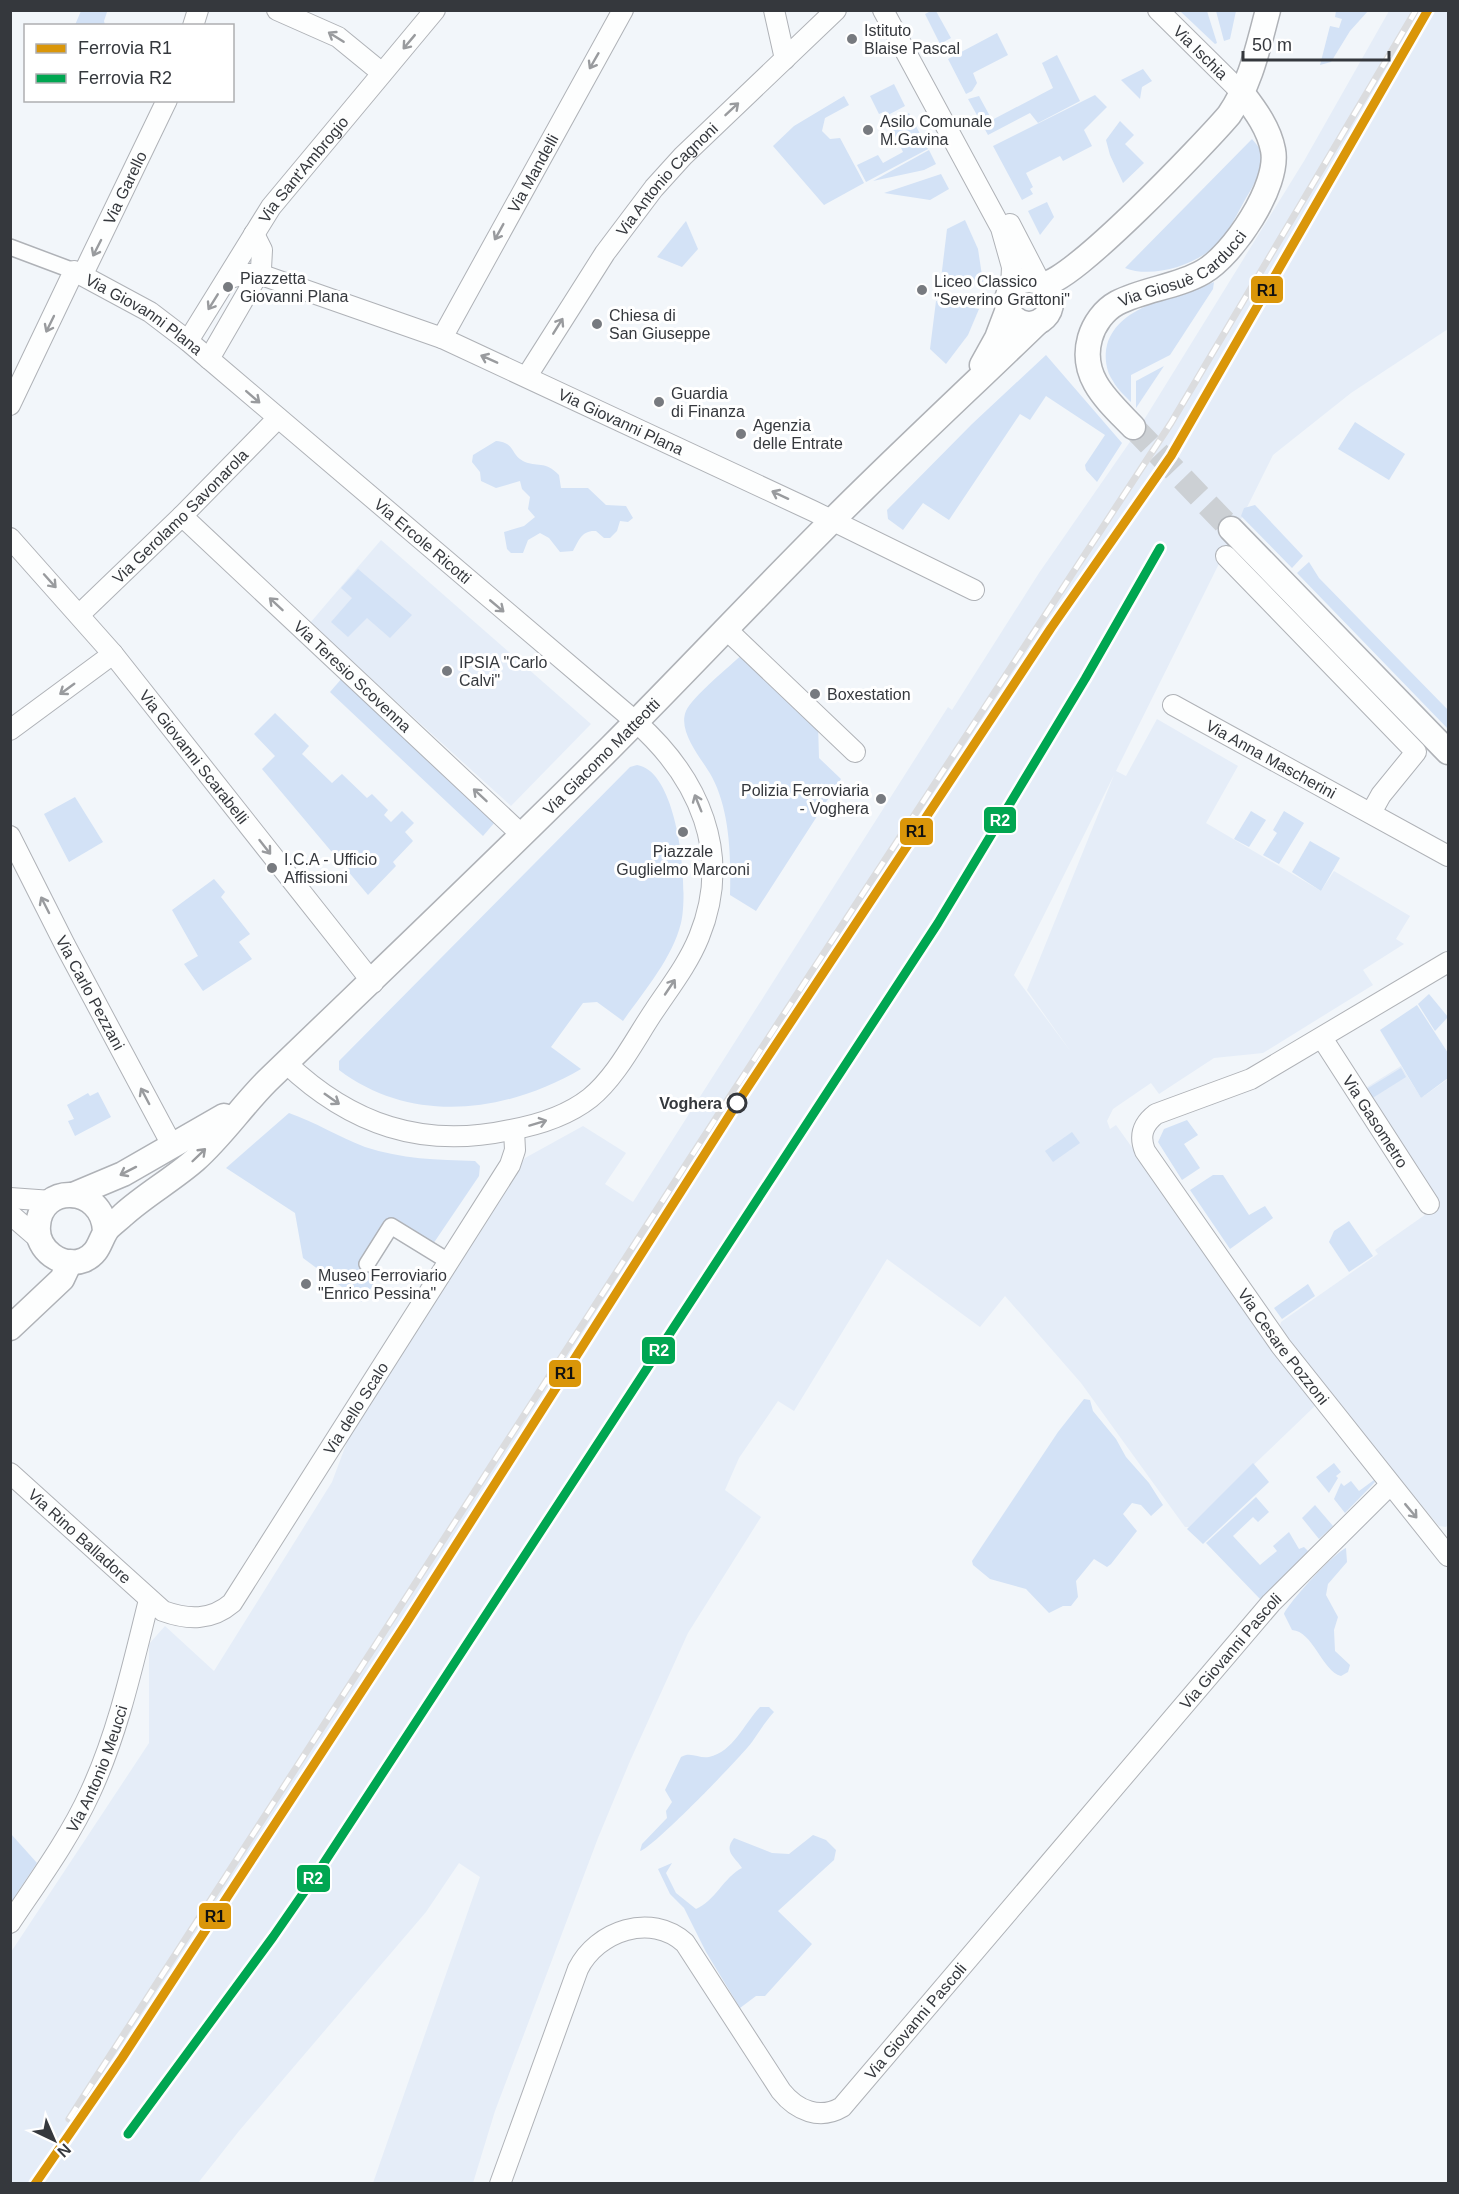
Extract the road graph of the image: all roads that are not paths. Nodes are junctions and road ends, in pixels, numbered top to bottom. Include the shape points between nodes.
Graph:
1 (277, 10) edge
2 (435, 10) edge
3 (623, 10) edge
4 (774, 10) edge
5 (836, 10) edge
6 (883, 10) edge
7 (892, 10) edge
8 (1158, 10) edge
9 (1268, 10) edge
10 (785, 59) junction
11 (910, 60) junction
12 (382, 73) junction
13 (1243, 94) junction
14 (166, 102) edge
15 (965, 161) junction
16 (1121, 226) junction
17 (254, 234) junction
18 (10, 247) edge
19 (79, 273) junction
20 (259, 274) junction
21 (227, 279) junction
22 (1041, 283) junction
23 (1010, 299) junction
24 (1043, 317) junction
25 (442, 338) junction
26 (188, 341) junction
27 (209, 359) junction
28 (527, 376) junction
29 (10, 405) edge
30 (946, 409) junction
31 (278, 418) junction
32 (1133, 427) tunnel mouth
33 (182, 516) junction
34 (832, 521) junction
35 (1231, 529) tunnel mouth
36 (10, 538) edge
37 (1226, 556) dead end
38 (974, 590) dead end
39 (80, 614) junction
40 (726, 629) junction
41 (113, 654) junction
42 (1173, 705) dead end
43 (636, 722) junction
44 (10, 730) edge
45 (855, 752) dead end
46 (1449, 752) edge
47 (1371, 813) junction
48 (522, 835) junction
49 (10, 836) edge
50 (1449, 856) edge
51 (1449, 962) edge
52 (373, 983) junction
53 (1322, 1038) junction
54 (286, 1063) junction
55 (250, 1097) junction
56 (514, 1130) junction
57 (173, 1147) junction
58 (161, 1186) junction
59 (10, 1198) edge
60 (63, 1198) junction
61 (1429, 1204) dead end
62 (10, 1214) edge
63 (105, 1231) junction
64 (44, 1246) junction
65 (448, 1261) junction
66 (70, 1262) junction
67 (367, 1264) dead end
68 (40, 1301) junction
69 (10, 1328) edge
70 (10, 1473) edge
71 (1390, 1485) junction
72 (1449, 1556) edge
73 (149, 1600) junction
74 (10, 1923) edge
75 (500, 2184) edge

12 -> 1 street via 338,37
2 -> 12 street, Via Sant'Ambrogio
3 -> 25 street, Via Mandelli
4 - 10 street
5 - 10 street, Via Antonio Cagnoni
6 - 11 street
7 - 11 street via 904,32
8 - 13 street, Via Ischia
9 - 13 street
28 -> 10 street, Via Antonio Cagnoni via 605,253 654,188
11 - 15 street
12 - 17 street, Via Sant'Ambrogio via 308,160
13 - 16 street via 1220,126
13 - 32 street, Via Giosuè Carducci via 1261,118 1273,149 1272,175 1253,213 1211,267 1116,304 1092,331 1087,354 1091,377
14 -> 19 street, Via Garello
15 - 22 street via 993,195
15 - 23 street via 1001,228 1012,267
16 - 22 street via 1062,278
16 - 24 street
17 - 20 street via 263,257
17 - 21 street, Via Sant'Ambrogio
18 - 19 street, Via Giovanni Plana
19 - 26 street, Via Giovanni Plana via 150,312
19 -> 29 street, Via Garello
20 - 21 street
20 - 25 street, Via Giovanni Plana
20 - 27 street
21 -> 26 street, Via Sant'Ambrogio
22 - 23 street via 1024,280
22 - 24 street via 1050,294
23 - 24 street via 1013,318 1022,323
23 - 30 street via 997,338
24 - 30 street
28 -> 25 street, Via Giovanni Plana
26 - 27 street, Via Giovanni Plana
27 -> 31 street, Via Ercole Ricotti
34 -> 28 street, Via Giovanni Plana
30 - 34 street, Via Giacomo Matteotti
31 - 33 street, Via Gerolamo Savonarola
31 -> 43 street, Via Ercole Ricotti
33 - 39 street, Via Gerolamo Savonarola
48 -> 33 street, Via Teresio Scovenna
34 - 38 street, Via Giovanni Plana
34 - 40 street, Via Giacomo Matteotti
35 - 46 street
36 -> 39 street, Via Giovanni Scarabelli
37 - 47 street via 1416,752
39 - 41 street, Via Giovanni Scarabelli
40 - 43 street, Via Giacomo Matteotti
40 - 45 street
41 -> 44 street
41 -> 52 street, Via Giovanni Scarabelli
42 - 47 street, Via Anna Mascherini
43 - 48 street, Via Giacomo Matteotti
56 -> 43 street via 576,1108 604,1084 686,964 705,921 711,884 705,820 676,762
47 - 50 street, Via Anna Mascherini
48 - 52 street, Via Giacomo Matteotti
57 -> 49 street, Via Carlo Pezzani
51 - 53 street
52 - 54 street, Via Giacomo Matteotti
53 - 61 street, Via Gasometro
53 - 71 street, Via Cesare Pozzoni via 1238,1086 1156,1114 1146,1124 1142,1140 1145,1151 1281,1346
54 - 55 street, Via Giacomo Matteotti
54 -> 56 street via 346,1109 409,1134 446,1138
55 - 57 street, Via Giacomo Matteotti via 208,1128
58 -> 55 street, Via Giacomo Matteotti via 196,1159
56 - 65 street, Via dello Scalo via 515,1150 510,1165
57 - 58 street
57 -> 60 street, Via Giacomo Matteotti via 123,1174
58 - 63 street, Via Giacomo Matteotti
59 - 60 street, Via Giacomo Matteotti
60 - 63 street, Via Giacomo Matteotti via 90,1200 105,1222
60 - 64 street via 39,1218
62 - 64 street
63 - 66 street, Via Giacomo Matteotti via 103,1241 91,1256
64 - 66 street
64 - 68 street via 46,1279
65 - 67 street via 391,1226
65 - 73 street, Via dello Scalo via 232,1603 219,1614 190,1618 163,1611
66 - 68 street via 62,1279
68 - 69 street
70 - 73 street, Via Rino Balladore
71 -> 72 street, Via Cesare Pozzoni
71 - 75 street, Via Giovanni Pascoli via 1271,1603 842,2107 831,2113 815,2114 792,2102 685,1943 657,1928 627,1929 599,1942 578,1969
73 - 74 street, Via Antonio Meucci via 110,1740 90,1794

